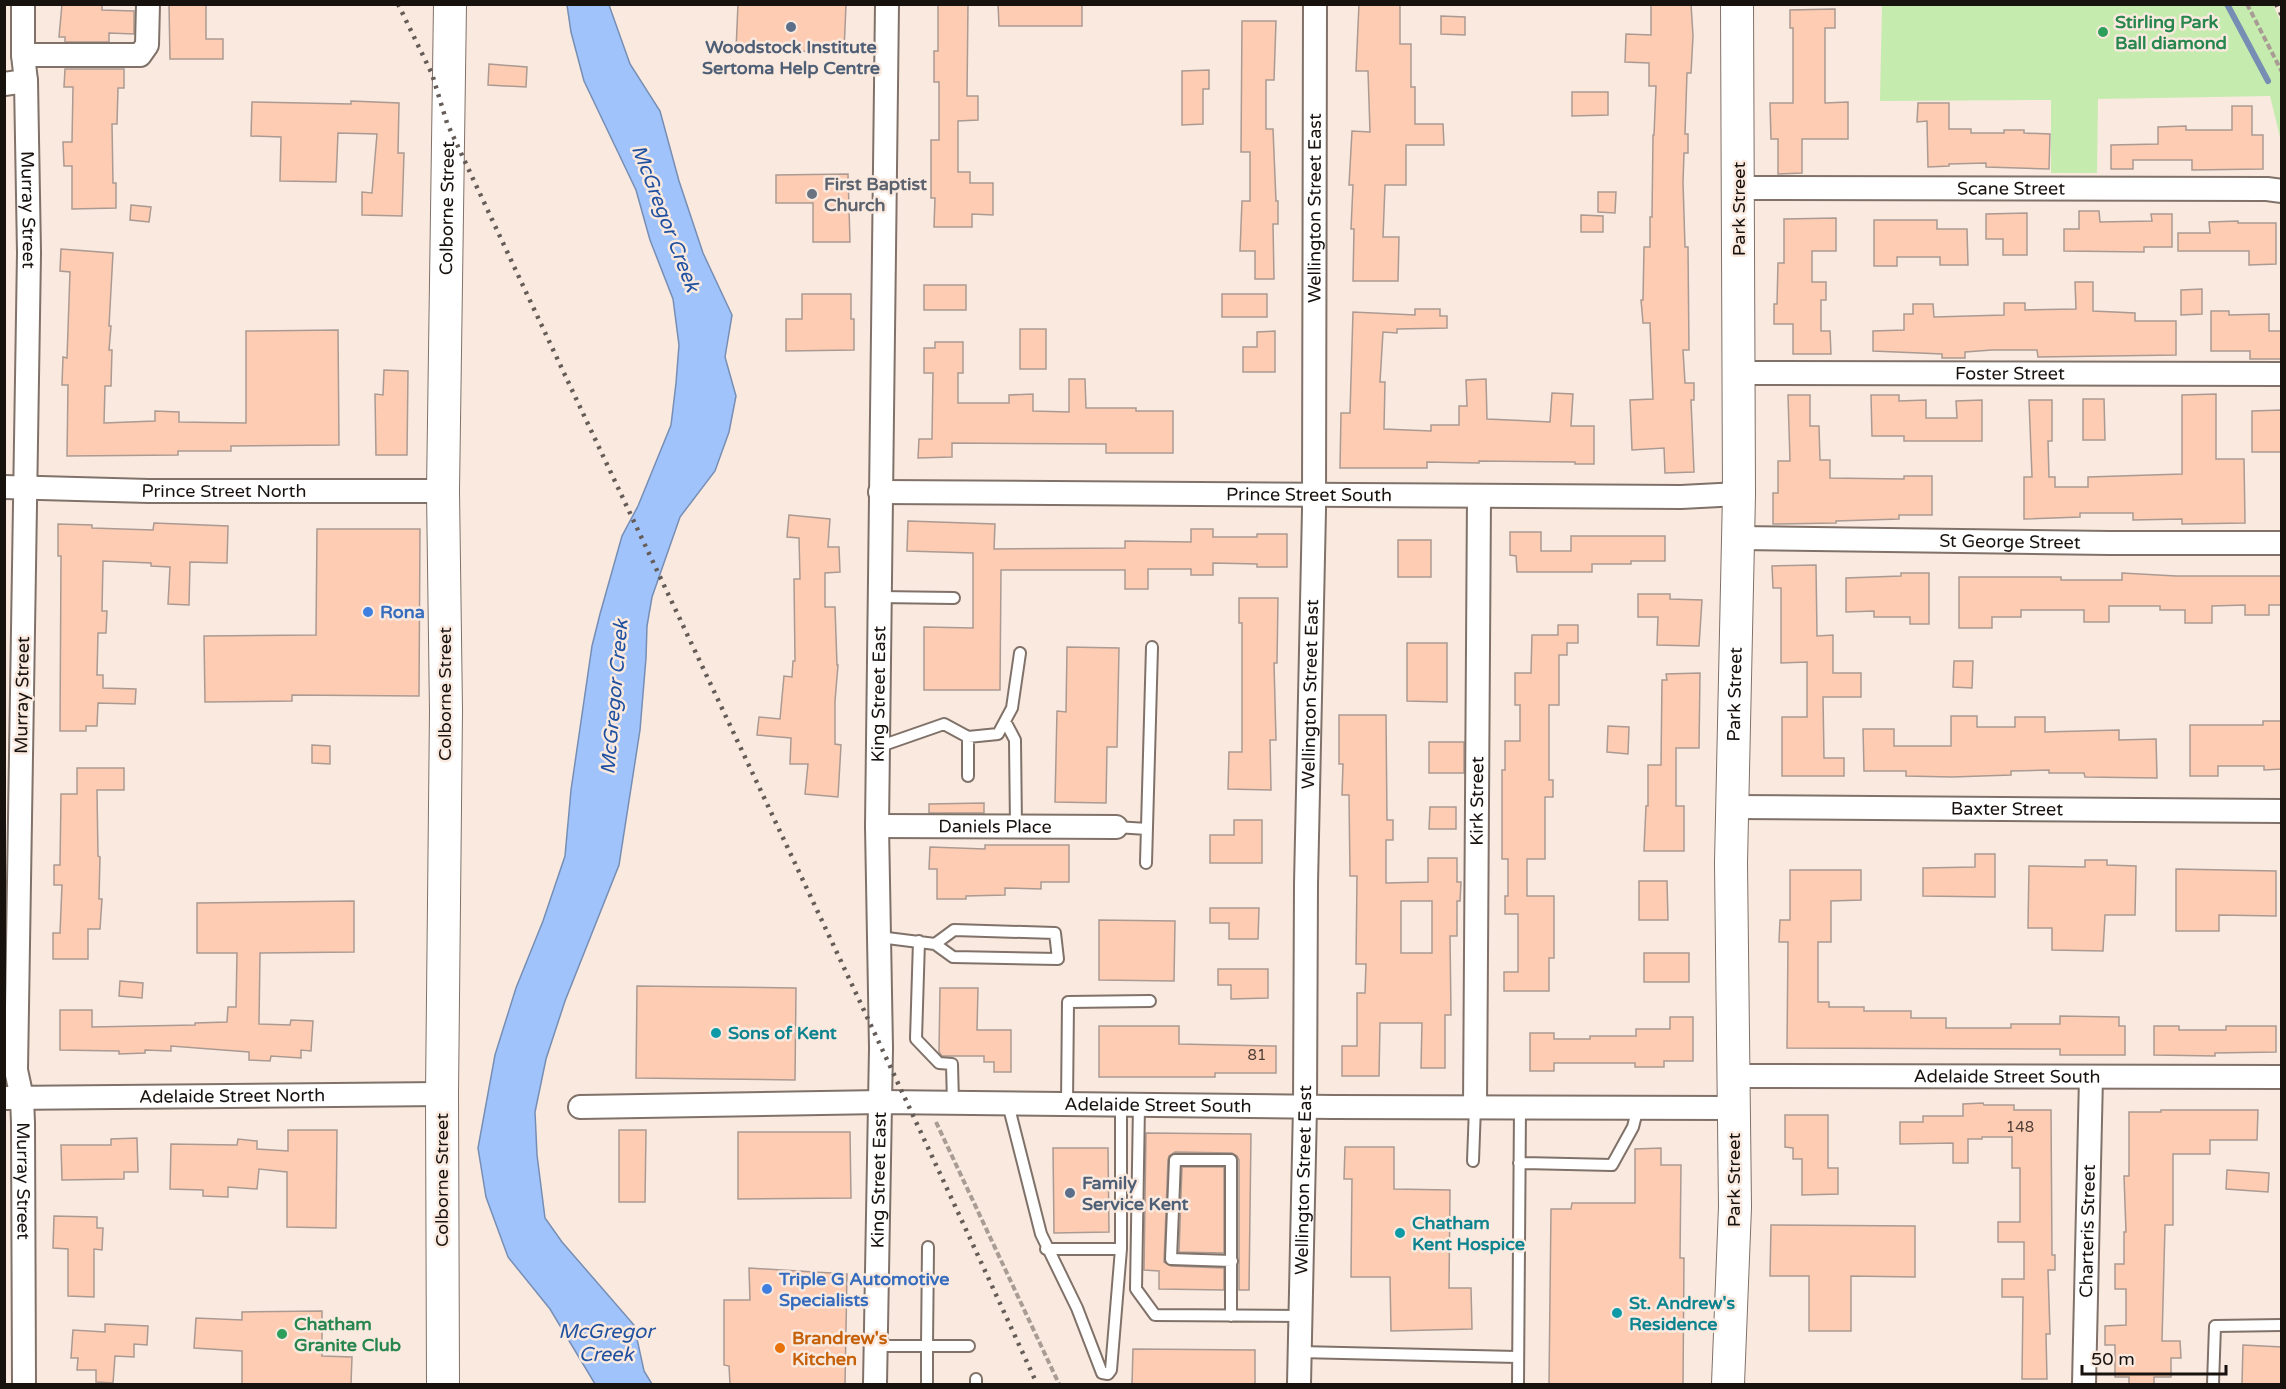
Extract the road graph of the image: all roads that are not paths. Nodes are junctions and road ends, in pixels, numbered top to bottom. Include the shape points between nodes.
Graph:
1 (23, 4) edge
2 (147, 4) edge
3 (450, 4) edge
4 (887, 4) edge
5 (1315, 4) edge
6 (1737, 4) edge
7 (23, 55) junction
8 (15, 82) edge
9 (1739, 188) junction
10 (2282, 191) edge
11 (1738, 373) junction
12 (2282, 374) edge
13 (15, 488) edge
14 (443, 491) junction
15 (880, 492) junction
16 (1739, 494) junction
17 (1314, 495) junction
18 (1479, 496) junction
19 (1738, 538) junction
20 (2282, 543) edge
21 (879, 597) junction
22 (954, 598) dead end
23 (1152, 647) dead end
24 (1020, 653) dead end
25 (1005, 721) junction
26 (968, 737) junction
27 (878, 747) junction
28 (968, 776) dead end
29 (1731, 807) junction
30 (2282, 811) edge
31 (876, 826) junction
32 (1116, 826) joint
33 (1016, 827) junction
34 (1147, 829) junction
35 (1146, 863) dead end
36 (879, 937) junction
37 (919, 941) junction
38 (935, 944) junction
39 (1150, 1001) dead end
40 (1733, 1076) junction
41 (2091, 1077) junction
42 (2282, 1077) edge
43 (442, 1094) junction
44 (13, 1098) edge
45 (881, 1102) junction
46 (953, 1103) junction
47 (1008, 1104) junction
48 (1067, 1104) junction
49 (1130, 1106) junction
50 (580, 1107) dead end
51 (1305, 1107) junction
52 (1475, 1107) junction
53 (1520, 1107) junction
54 (1638, 1107) junction
55 (1734, 1108) junction
56 (1473, 1161) dead end
57 (1519, 1163) junction
58 (928, 1247) dead end
59 (1046, 1249) junction
60 (1121, 1249) junction
61 (1232, 1261) junction
62 (1231, 1316) junction
63 (1300, 1316) junction
64 (2282, 1325) edge
65 (876, 1346) junction
66 (927, 1346) junction
67 (969, 1347) dead end
68 (1299, 1352) junction
69 (1517, 1357) junction
70 (24, 1384) edge
71 (443, 1384) edge
72 (875, 1384) edge
73 (927, 1384) edge
74 (1299, 1384) edge
75 (1518, 1384) edge
76 (1728, 1384) edge
77 (2084, 1384) edge
78 (2213, 1384) edge

1 - 7 street, Murray Street
2 - 7 street via 147,45 140,55
3 - 14 street, Colborne Street
4 - 15 street, King Street East
5 - 17 street, Wellington Street East
6 - 9 street, Park Street
7 - 8 street, Murray Street
8 - 13 street, Murray Street via 29,253
9 - 10 street, Scane Street
9 - 11 street, Park Street
11 - 12 street, Foster Street
11 - 16 street, Park Street
13 - 14 street, Prince Street North
13 - 44 street, Murray Street
14 - 43 street, Colborne Street via 446,711
15 - 17 street, Prince Street South
15 - 21 street, King Street East
16 - 18 street, Prince Street South
16 - 19 street, Park Street
17 - 18 street, Prince Street South
17 - 51 street, Wellington Street East
18 - 52 street, Kirk Street
19 - 20 street, St George Street
19 - 29 street, Park Street
21 - 22 lane
21 - 27 street, King Street East
23 - 34 lane
24 - 25 lane via 1012,708
25 - 26 lane via 998,734
25 - 33 lane via 1015,740
26 - 27 lane via 944,724
26 - 28 lane
27 - 31 street, King Street East
29 - 30 street, Baxter Street
29 - 40 street, Park Street
31 - 33 street, Daniels Place
31 - 36 street, King Street East
32 - 33 street, Daniels Place
32 - 34 lane
34 - 35 lane
36 - 37 lane
36 - 45 street, King Street East
37 - 38 lane
37 - 46 lane via 916,1039 939,1063 952,1064
38 - 38 lane via 953,957 1058,959 1055,933 954,930
39 - 48 lane via 1068,1002
40 - 41 street, Adelaide Street South
40 - 55 street, Park Street
41 - 42 street, Adelaide Street South
41 - 77 street, Charteris Street
43 - 44 street, Adelaide Street North
43 - 71 street, Colborne Street
44 - 70 street, Murray Street
45 - 46 street, Adelaide Street South
45 - 50 street, Adelaide Street South
45 - 65 street, King Street East
46 - 47 street, Adelaide Street South
47 - 48 street, Adelaide Street South
47 - 59 lane
48 - 49 street, Adelaide Street South
49 - 51 street, Adelaide Street South
49 - 60 lane
49 - 62 lane via 1136,1289 1155,1315
51 - 52 street, Adelaide Street South
51 - 63 street, Wellington Street East
52 - 53 street, Adelaide Street South
52 - 56 lane
53 - 54 street, Adelaide Street South
53 - 57 lane
54 - 55 street, Adelaide Street South
54 - 57 lane via 1633,1127 1612,1165
55 - 76 street, Park Street via 1735,1207
57 - 69 lane
58 - 66 lane
59 - 60 lane
59 - 60 lane via 1077,1308 1102,1373 1108,1374
61 - 61 lane via 1231,1160 1175,1160 1171,1259
61 - 62 lane
62 - 63 lane
63 - 68 street, Wellington Street East
64 - 78 lane via 2215,1326
65 - 66 lane
65 - 72 street, King Street East
66 - 67 lane
66 - 73 lane
68 - 69 lane
68 - 74 street, Wellington Street East
69 - 75 lane

